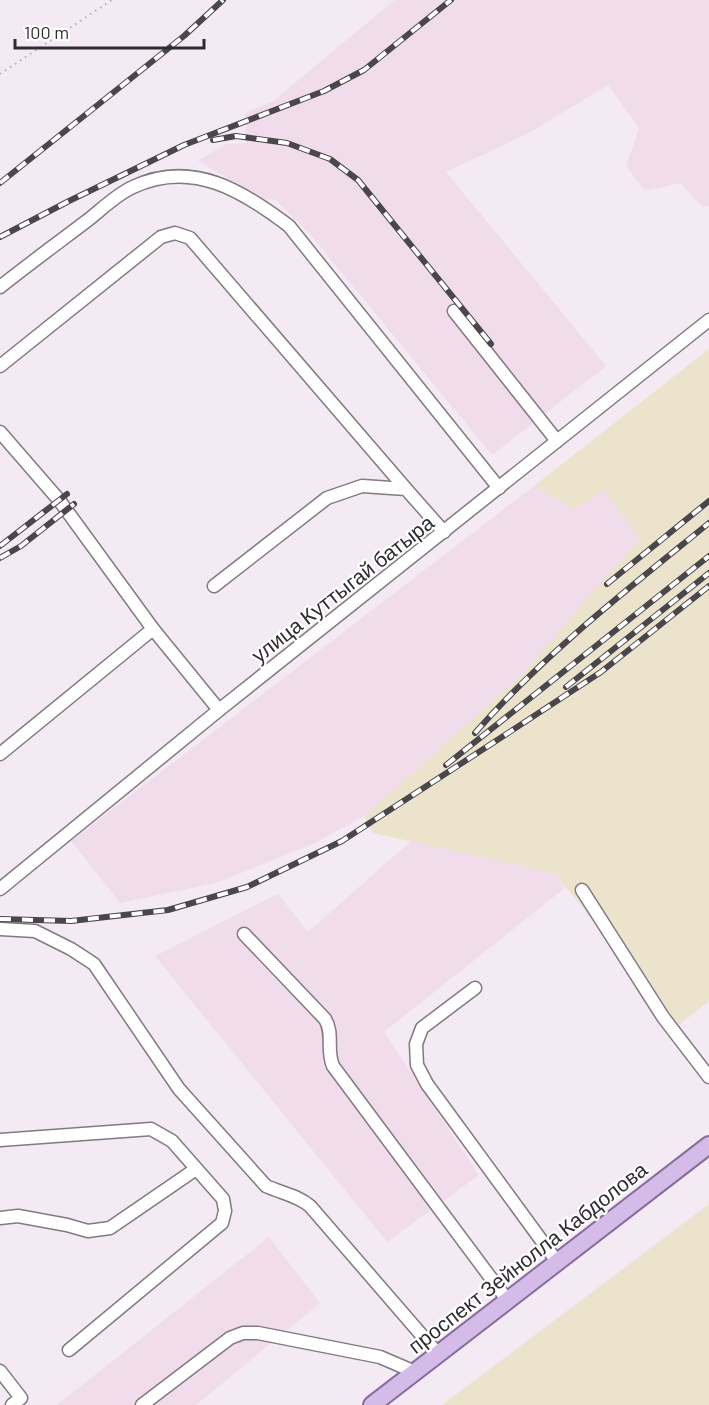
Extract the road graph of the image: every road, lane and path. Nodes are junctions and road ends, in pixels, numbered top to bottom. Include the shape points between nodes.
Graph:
1 (112, 0) edge
2 (0, 74) edge
3 (0, 286) edge
4 (454, 311) dead end
5 (709, 320) edge
6 (0, 366) edge
7 (0, 432) edge
8 (557, 441) junction
9 (499, 488) junction
10 (406, 489) junction
11 (444, 532) junction
12 (214, 586) dead end
13 (153, 629) junction
14 (219, 710) junction
15 (0, 754) edge
16 (0, 890) edge
17 (582, 890) dead end
18 (0, 929) edge
19 (244, 934) dead end
20 (475, 988) dead end
21 (709, 1077) edge
22 (0, 1140) edge
23 (709, 1145) edge
24 (196, 1169) junction
25 (0, 1218) edge
26 (558, 1263) junction
27 (508, 1301) junction
28 (69, 1350) dead end
29 (438, 1354) junction
30 (0, 1371) edge
31 (415, 1372) junction
32 (12, 1405) edge
33 (142, 1405) edge
34 (372, 1405) edge

1 - 2 path
3 - 9 street via 131,187 161,176 197,178 228,187 289,226
4 - 8 street
5 - 8 street, улица Куттыгай батыра
6 - 10 street via 160,237 175,233 190,238
7 - 13 street via 62,505
8 - 9 street, улица Куттыгай батыра
9 - 11 street, улица Куттыгай батыра
10 - 11 street
10 - 12 street via 362,486 327,498
11 - 14 street, улица Куттыгай батыра
13 - 14 street
13 - 15 street
14 - 16 street, улица Куттыгай батыра
17 - 21 street via 663,1017
18 - 29 street via 35,931 94,964 179,1089 266,1186 301,1198 310,1206
19 - 27 street via 325,1019 330,1026 329,1057 333,1066
20 - 26 street via 422,1028 416,1044 417,1065
22 - 24 street via 151,1129 172,1141
23 - 26 main road, проспект Зейнолла Кабдолова
24 - 25 street via 110,1228 88,1232 18,1216
24 - 28 street via 223,1199 222,1223
26 - 27 main road, проспект Зейнолла Кабдолова
27 - 29 main road, проспект Зейнолла Кабдолова
29 - 31 main road, проспект Зейнолла Кабдолова
30 - 32 street via 21,1398
31 - 33 street via 380,1357 243,1333 230,1338
31 - 34 main road, проспект Зейнолла Кабдолова

